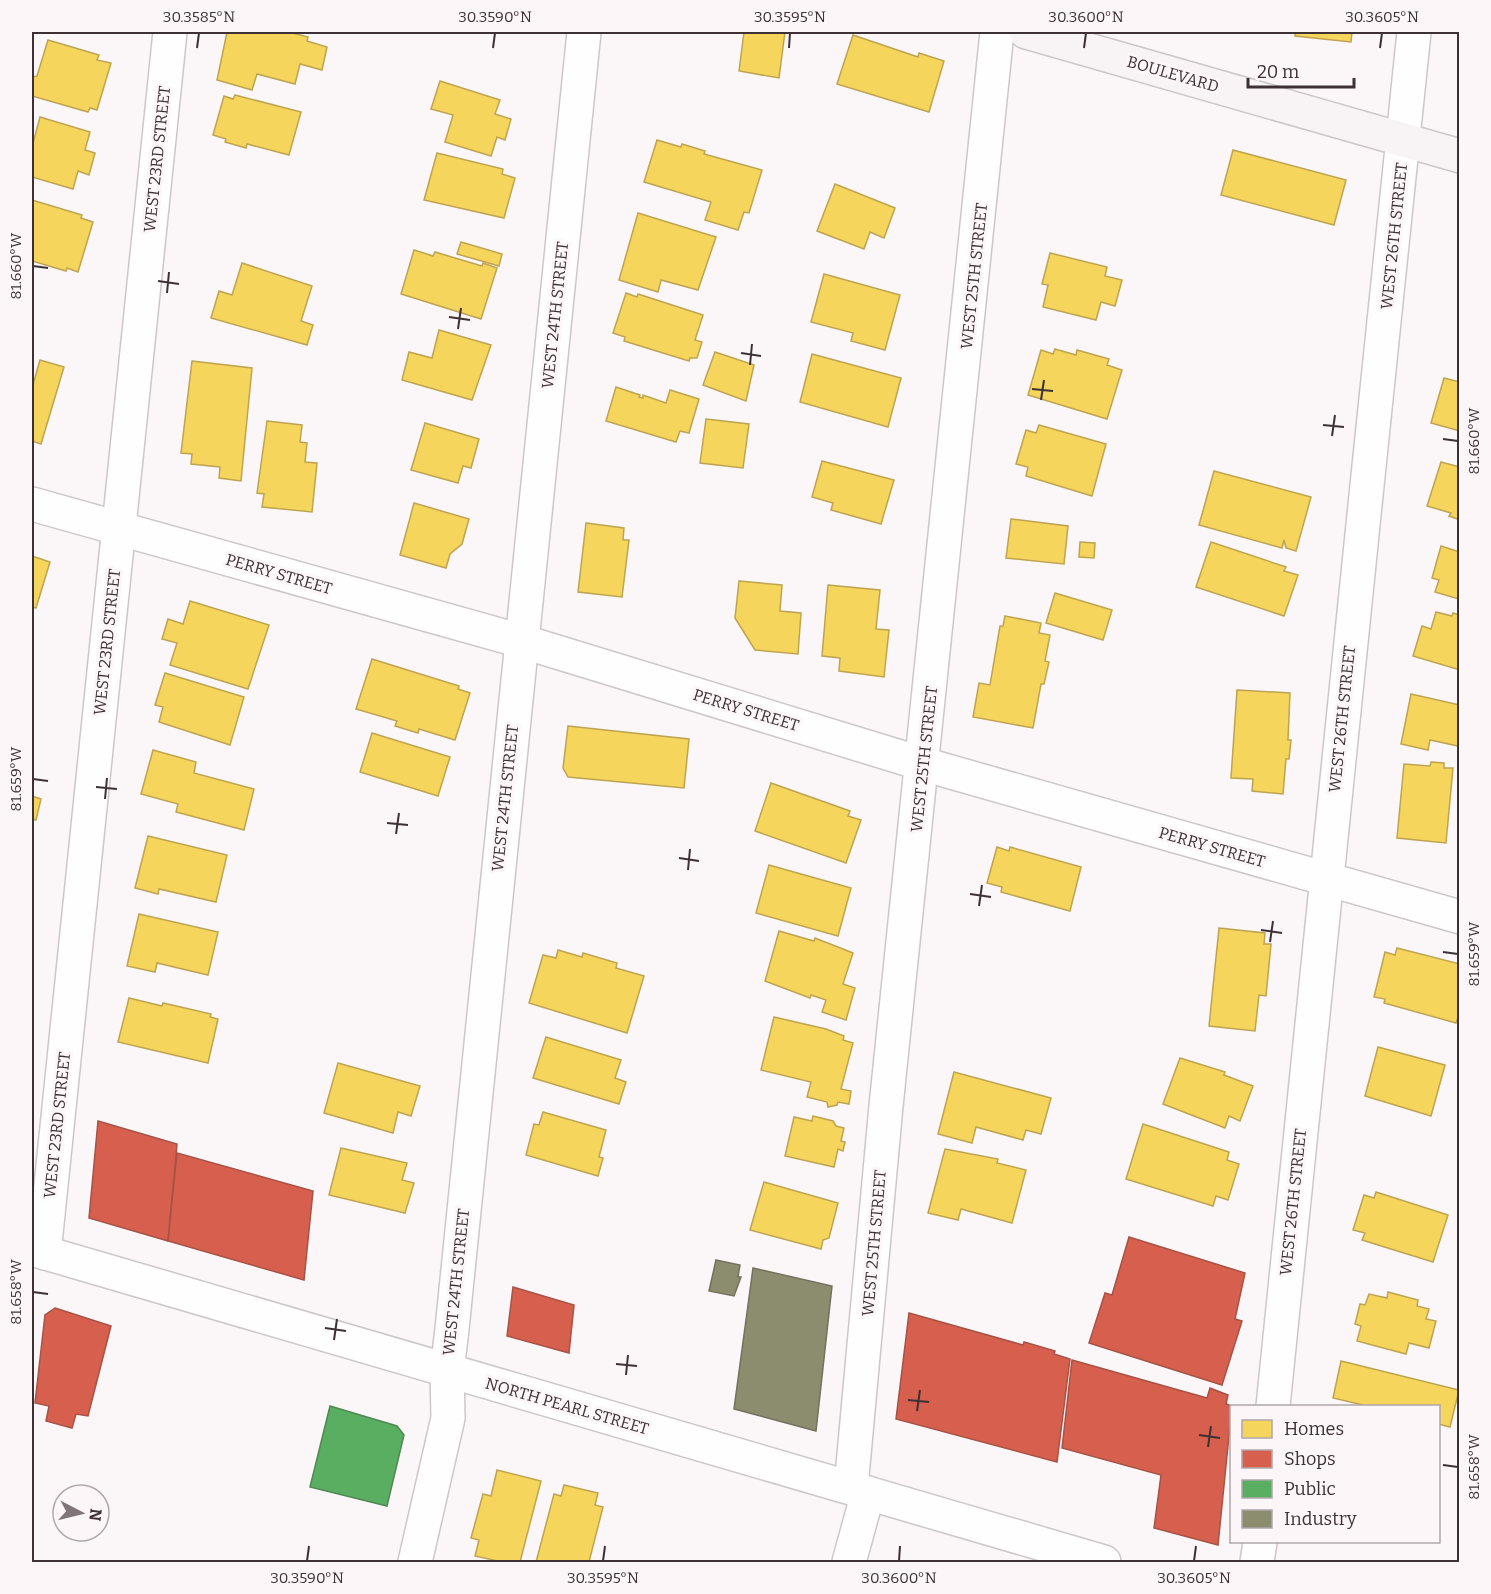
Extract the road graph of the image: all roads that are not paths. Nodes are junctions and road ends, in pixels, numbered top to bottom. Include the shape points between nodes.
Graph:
1 (170, 32) edge
2 (584, 32) edge
3 (997, 32) edge
4 (1026, 32) edge
5 (1414, 32) edge
6 (1403, 139) junction
7 (1460, 156) edge
8 (32, 504) edge
9 (118, 529) junction
10 (521, 641) junction
11 (923, 764) junction
12 (1325, 879) junction
13 (1460, 917) edge
14 (38, 1251) edge
15 (447, 1371) junction
16 (1273, 1405) edge
17 (859, 1490) junction
18 (1260, 1543) edge
19 (415, 1563) edge
20 (849, 1563) edge
21 (1104, 1563) edge
22 (1257, 1563) edge

1 - 9 street, WEST 23RD STREET
2 - 10 street, WEST 24TH STREET
3 - 11 street, WEST 25TH STREET
4 - 6 main road, BOULEVARD
5 - 6 street, WEST 26TH STREET
6 - 7 main road, BOULEVARD
6 - 12 street, WEST 26TH STREET
8 - 9 street, PERRY STREET
9 - 10 street, PERRY STREET
9 - 14 street, WEST 23RD STREET
10 - 11 street, PERRY STREET
10 - 15 street, WEST 24TH STREET
11 - 12 street, PERRY STREET
11 - 17 street, WEST 25TH STREET via 885,1118
12 - 13 street, PERRY STREET
12 - 16 street, WEST 26TH STREET
14 - 15 street, NORTH PEARL STREET
15 - 17 street, NORTH PEARL STREET
15 - 19 street, WEST 24TH STREET via 448,1418
17 - 20 street, WEST 25TH STREET
17 - 21 street, NORTH PEARL STREET
18 - 22 street

